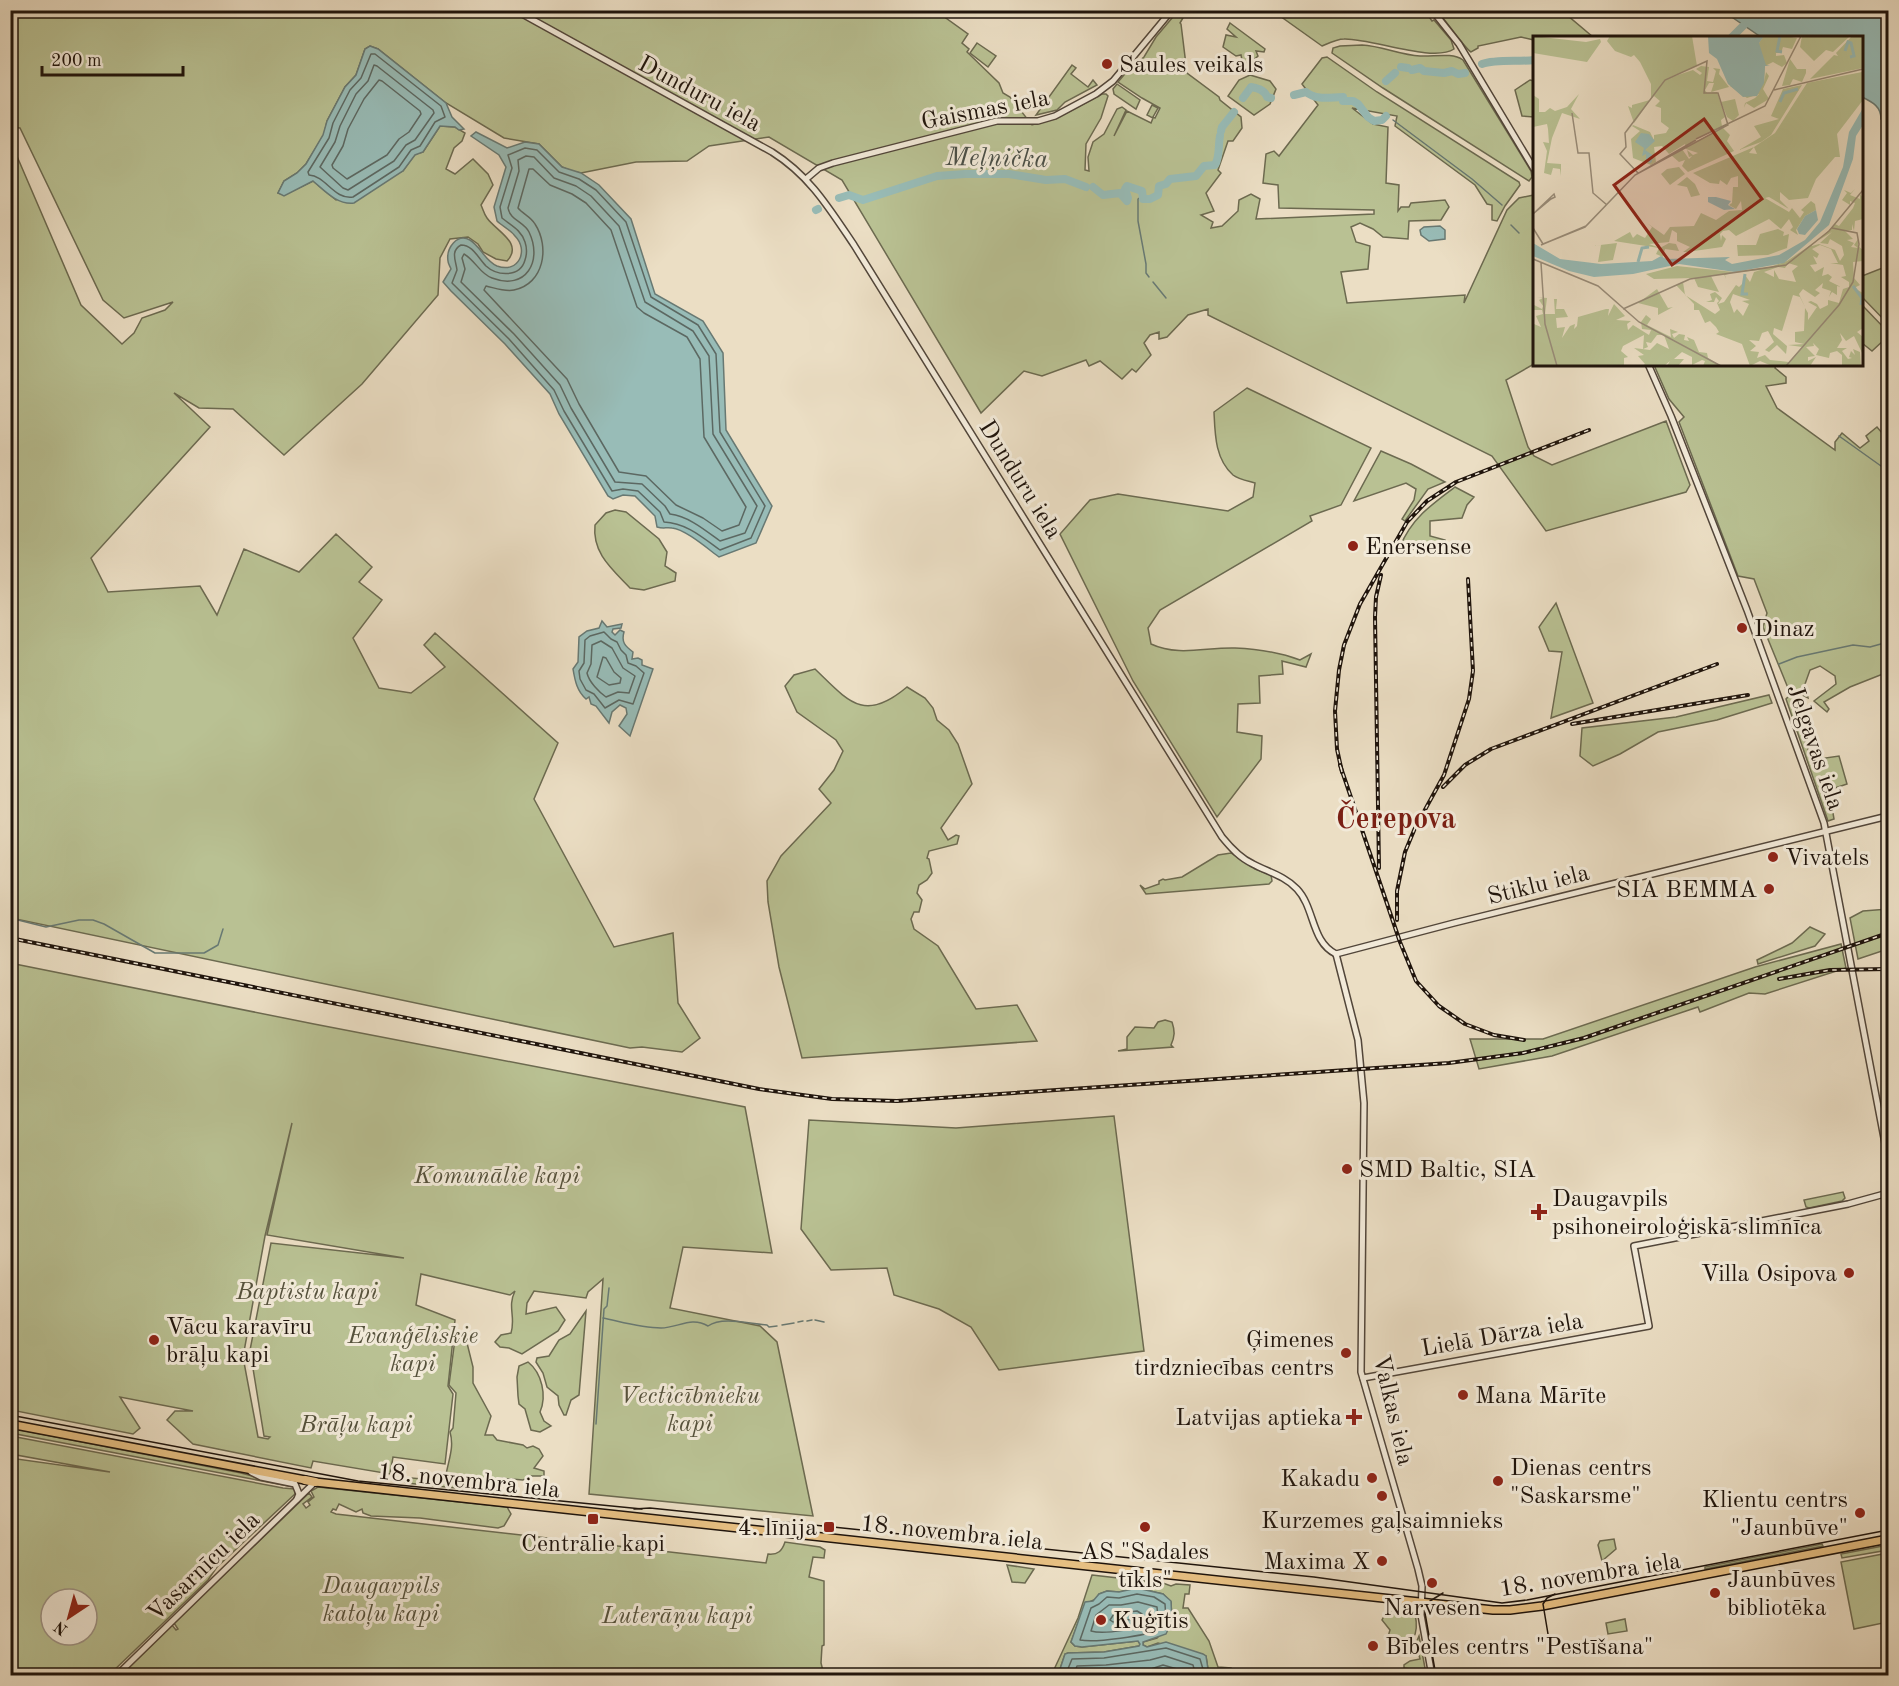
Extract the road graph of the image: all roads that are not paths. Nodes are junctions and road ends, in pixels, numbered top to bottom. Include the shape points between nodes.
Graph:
1 (515, 10) edge
2 (1172, 10) edge
3 (1432, 10) edge
4 (1533, 167) edge
5 (806, 179) junction
6 (1649, 366) edge
7 (1888, 816) edge
8 (1826, 831) junction
9 (1336, 954) junction
10 (1361, 1076) joint
11 (1888, 1159) edge
12 (1888, 1194) edge
13 (1362, 1378) junction
14 (10, 1424) edge
15 (249, 1471) junction
16 (305, 1480) joint
17 (315, 1482) junction
18 (297, 1499) junction
19 (1888, 1539) edge
20 (1422, 1602) junction
21 (116, 1676) edge
22 (1432, 1676) edge

1 - 5 street, Dunduru iela via 772,152
2 - 5 street, Gaismas iela via 1113,81 1055,116 1038,121 986,124 833,163
3 - 4 street via 1459,44
5 - 9 street, Dunduru iela via 854,244 1222,837 1245,860 1299,890 1321,942
6 - 8 street, Jelgavas iela via 1766,660
7 - 8 street, Stiklu iela
8 - 9 street, Stiklu iela
8 - 11 street, Jelgavas iela
9 - 10 street, Dunduru iela via 1358,1040
10 - 13 street, Valkas iela
12 - 13 street, Lielā Dārza iela via 1634,1246 1649,1326
13 - 20 street, Valkas iela via 1418,1569
14 - 15 main road, 18. novembra iela
15 - 16 main road, 18. novembra iela
15 - 18 street via 295,1484
16 - 17 highway, 18. novembra iela
17 - 18 street, Vasarnīcu iela
17 - 20 main road, 18. novembra iela
18 - 21 street, Vasarnīcu iela
19 - 20 main road, 18. novembra iela via 1528,1609 1493,1610
20 - 22 street, Valkas iela

